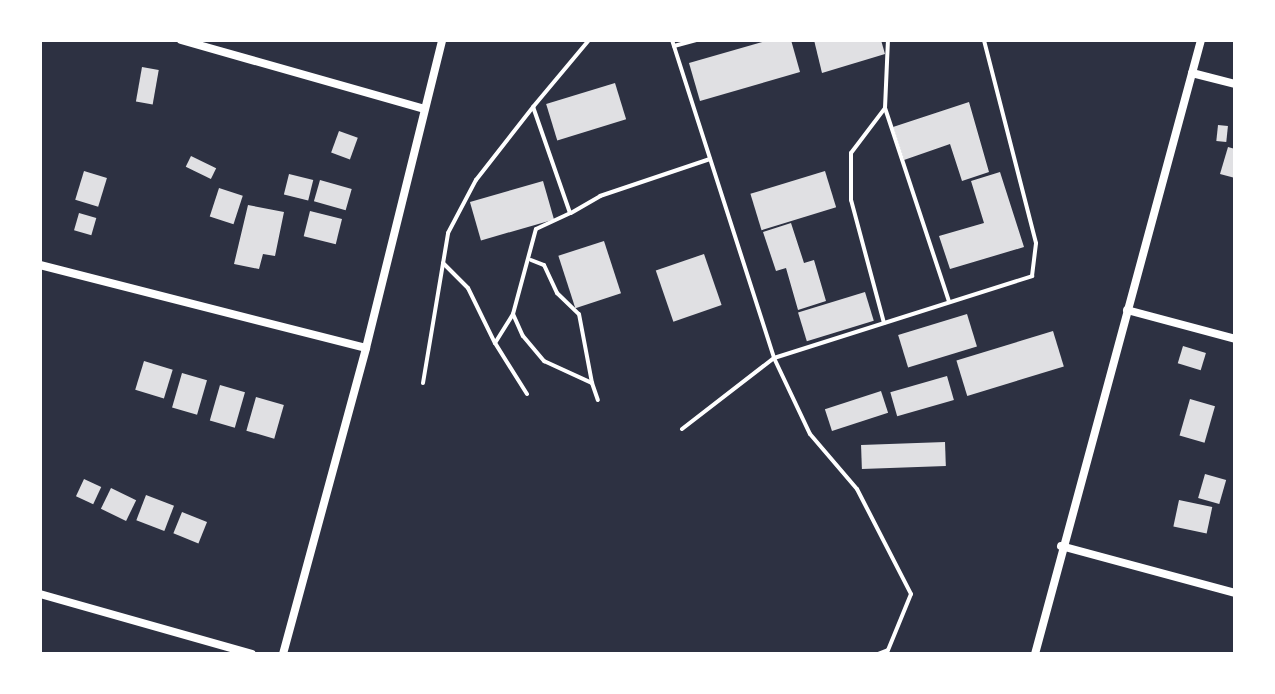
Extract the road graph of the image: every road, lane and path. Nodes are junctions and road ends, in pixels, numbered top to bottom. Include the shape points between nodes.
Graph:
1 (181, 40) edge
2 (442, 40) edge
3 (589, 40) edge
4 (696, 40) edge
5 (888, 40) edge
6 (984, 40) edge
7 (1201, 40) edge
8 (673, 43) edge
9 (1192, 73) junction
10 (1235, 84) edge
11 (533, 107) junction
12 (421, 108) junction
13 (885, 108) junction
14 (710, 159) junction
15 (570, 213) junction
16 (531, 260) junction
17 (443, 263) junction
18 (40, 265) edge
19 (949, 302) junction
20 (1127, 310) junction
21 (513, 314) junction
22 (884, 323) junction
23 (1235, 339) edge
24 (495, 343) junction
25 (366, 348) junction
26 (774, 358) junction
27 (423, 383) dead end
28 (592, 383) junction
29 (527, 394) dead end
30 (598, 400) dead end
31 (682, 429) dead end
32 (1061, 546) junction
33 (1235, 593) edge
34 (40, 594) edge
35 (252, 654) edge
36 (283, 654) edge
37 (878, 654) edge
38 (1035, 654) edge

1 - 12 street
2 - 12 street
3 - 11 path
4 - 8 path
5 - 13 path
6 - 19 path via 1036,243 1032,276
7 - 9 street
8 - 14 path
9 - 10 street
9 - 20 street
11 - 15 path
11 - 17 path via 458,208
12 - 25 street
13 - 19 path
13 - 22 path via 851,153 851,200
14 - 15 path via 600,196
14 - 26 path
15 - 16 path via 536,229
16 - 21 path
16 - 28 path via 544,265 557,293 579,314
17 - 24 path via 468,288
17 - 27 path
18 - 25 street
19 - 22 path
20 - 23 street
20 - 32 street
21 - 24 path
21 - 28 path via 544,361
22 - 26 path
24 - 29 path
25 - 36 street
26 - 31 path
26 - 37 path via 810,434 857,489 911,594 888,650
28 - 30 path
32 - 33 street
32 - 38 street
34 - 35 street

